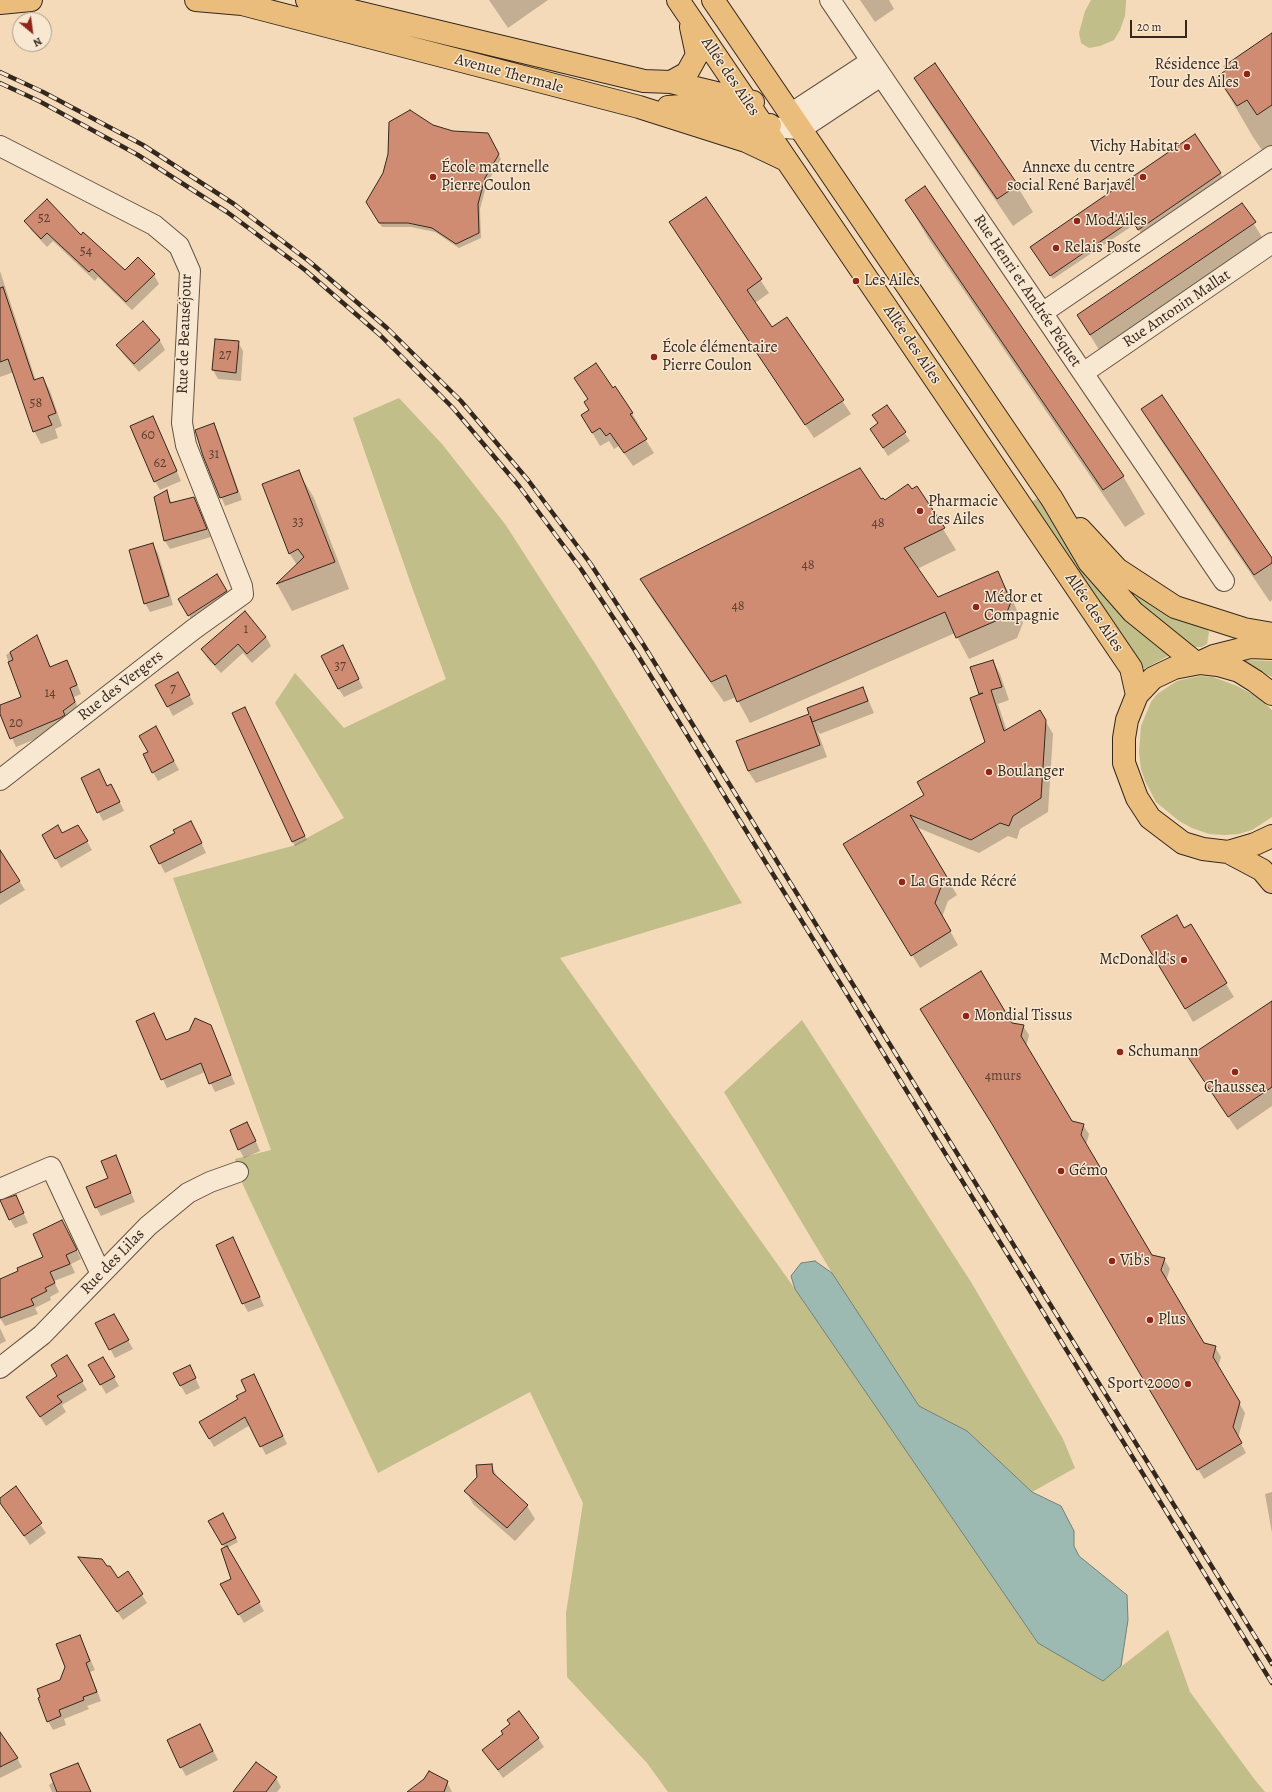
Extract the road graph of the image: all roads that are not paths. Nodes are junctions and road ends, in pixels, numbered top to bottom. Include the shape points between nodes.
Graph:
1 (31, 0) edge
2 (196, 0) edge
3 (306, 0) edge
4 (329, 0) edge
5 (678, 0) edge
6 (713, 0) edge
7 (830, 0) edge
8 (235, 2) edge
9 (0, 3) edge
10 (354, 13) junction
11 (690, 18) junction
12 (876, 68) junction
13 (671, 82) junction
14 (745, 99) junction
15 (646, 109) junction
16 (795, 122) junction
17 (764, 128) junction
18 (0, 146) edge
19 (1272, 156) edge
20 (786, 160) junction
21 (1271, 245) edge
22 (1042, 313) junction
23 (1083, 373) junction
24 (1052, 499) junction
25 (1224, 581) dead end
26 (243, 594) joint
27 (1272, 634) edge
28 (1272, 648) edge
29 (1198, 663) junction
30 (1137, 694) junction
31 (1272, 694) edge
32 (0, 780) edge
33 (1272, 836) edge
34 (1228, 852) junction
35 (1272, 882) edge
36 (238, 1172) dead end
37 (0, 1189) edge
38 (101, 1274) junction
39 (0, 1368) edge

1 - 9 main road
2 - 8 main road, Avenue Thermale
3 - 10 main road
4 - 10 street, Avenue Thermale
5 - 11 main road, Allée des Ailes
6 - 16 main road, Allée des Ailes
7 - 12 street, Rue Henri et Andrée Péquet
8 - 15 main road, Avenue Thermale
10 - 13 main road, Avenue Thermale via 644,81
11 - 13 main road via 697,55 687,73
11 - 14 main road, Allée des Ailes
12 - 16 street
12 - 22 street, Rue Henri et Andrée Péquet
13 - 14 main road, Avenue Thermale
14 - 16 main road, Avenue Thermale
14 - 17 main road, Allée des Ailes
15 - 17 main road via 682,106
15 - 20 main road, Avenue Thermale via 746,141
16 - 17 main road
16 - 24 main road, Allée des Ailes
17 - 20 main road, Allée des Ailes
18 - 26 street, Rue de Beauséjour via 154,225 180,246 190,271 182,423 186,445
19 - 22 street
20 - 30 main road, Allée des Ailes via 1130,668
21 - 23 street, Rue Antonin Mallat
22 - 23 street, Rue Henri et Andrée Péquet
23 - 25 street, Rue Henri et Andrée Péquet
24 - 27 main road via 1117,569 1174,607 1244,629
24 - 29 main road, Allée des Ailes via 1089,562 1133,612
26 - 32 street, Rue des Vergers
28 - 29 main road via 1250,647
29 - 30 main road via 1174,668 1153,678
29 - 31 main road via 1239,671
30 - 34 main road via 1127,720 1124,738 1124,763 1137,798 1150,818 1183,843
33 - 34 main road
34 - 35 main road via 1262,870
36 - 38 street, Rue des Lilas via 188,1193 148,1226
37 - 38 street via 51,1167
38 - 39 street, Rue des Lilas via 42,1335

